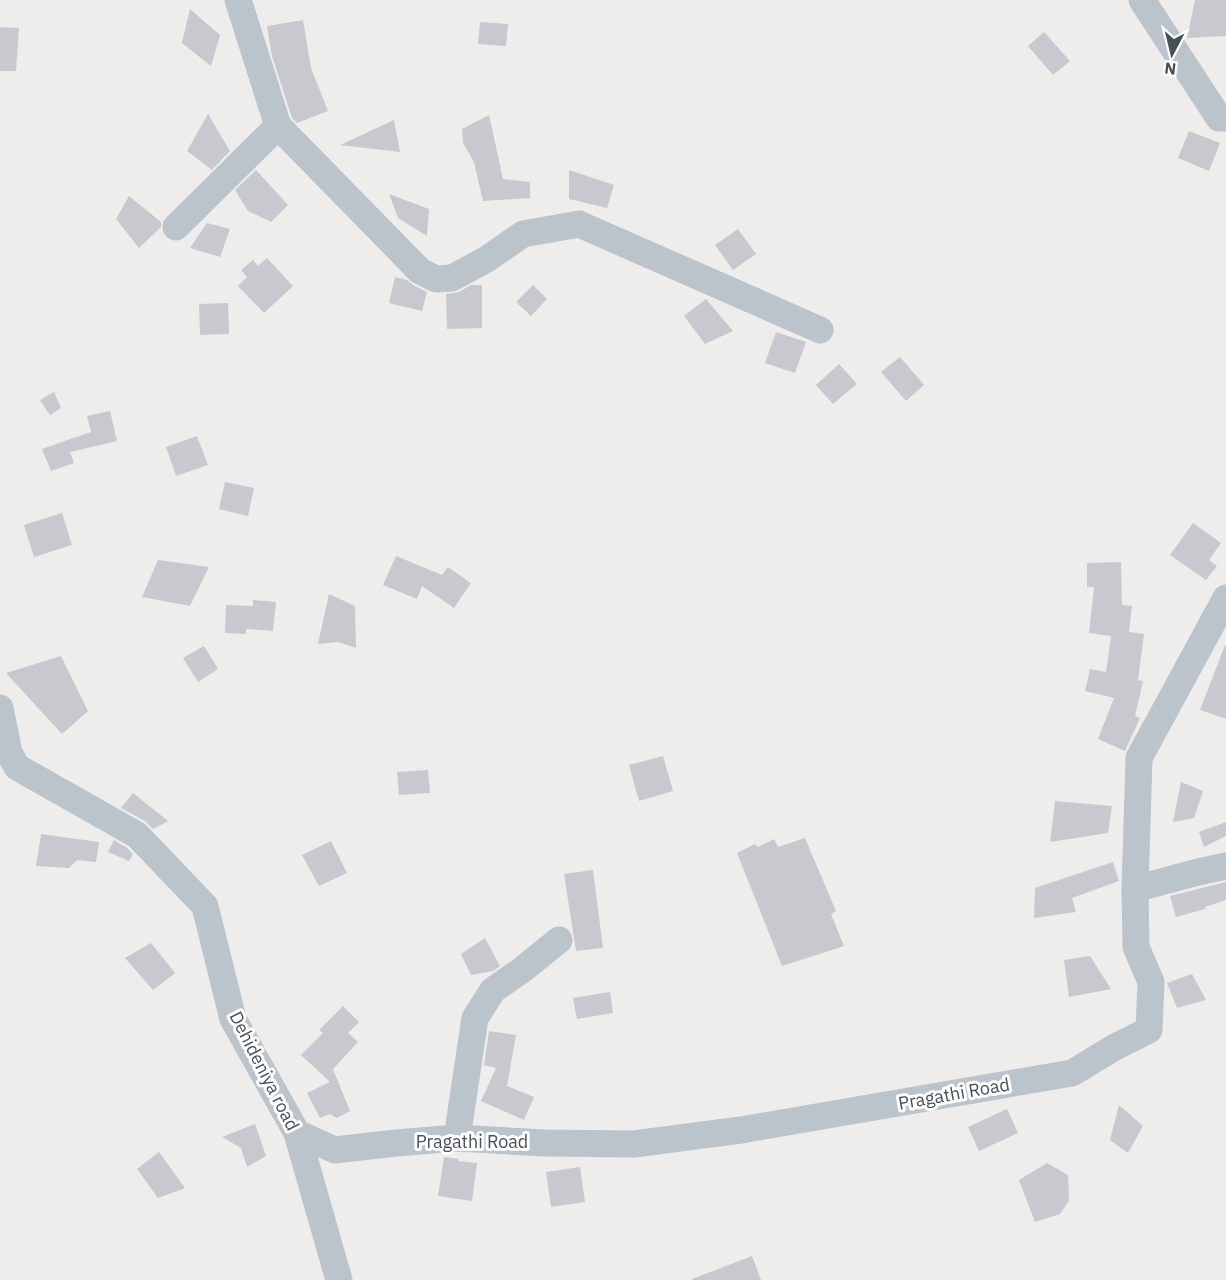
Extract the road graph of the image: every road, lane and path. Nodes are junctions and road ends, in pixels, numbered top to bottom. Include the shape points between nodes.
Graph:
1 (238, 0) edge
2 (1142, 0) edge
3 (1226, 118) edge
4 (278, 126) junction
5 (176, 226) dead end
6 (820, 330) dead end
7 (1226, 598) edge
8 (0, 708) edge
9 (1226, 866) edge
10 (1135, 889) junction
11 (559, 940) dead end
12 (297, 1133) junction
13 (457, 1138) junction
14 (339, 1280) edge

1 - 4 street
2 - 3 street via 1219,118
4 - 5 street
4 - 6 street via 420,271 436,279 452,278 523,234 579,224
7 - 10 street, Pragathi Road via 1138,758
8 - 12 street, Dehideniya road via 9,753 17,767 137,834 205,906 233,1019
9 - 10 street
10 - 13 street, Pragathi Road via 1136,947 1151,982 1149,1030 1072,1073 741,1130 634,1144
11 - 13 street via 493,990 475,1018
12 - 13 street, Pragathi Road via 335,1150
12 - 14 street, Dehideniya road

